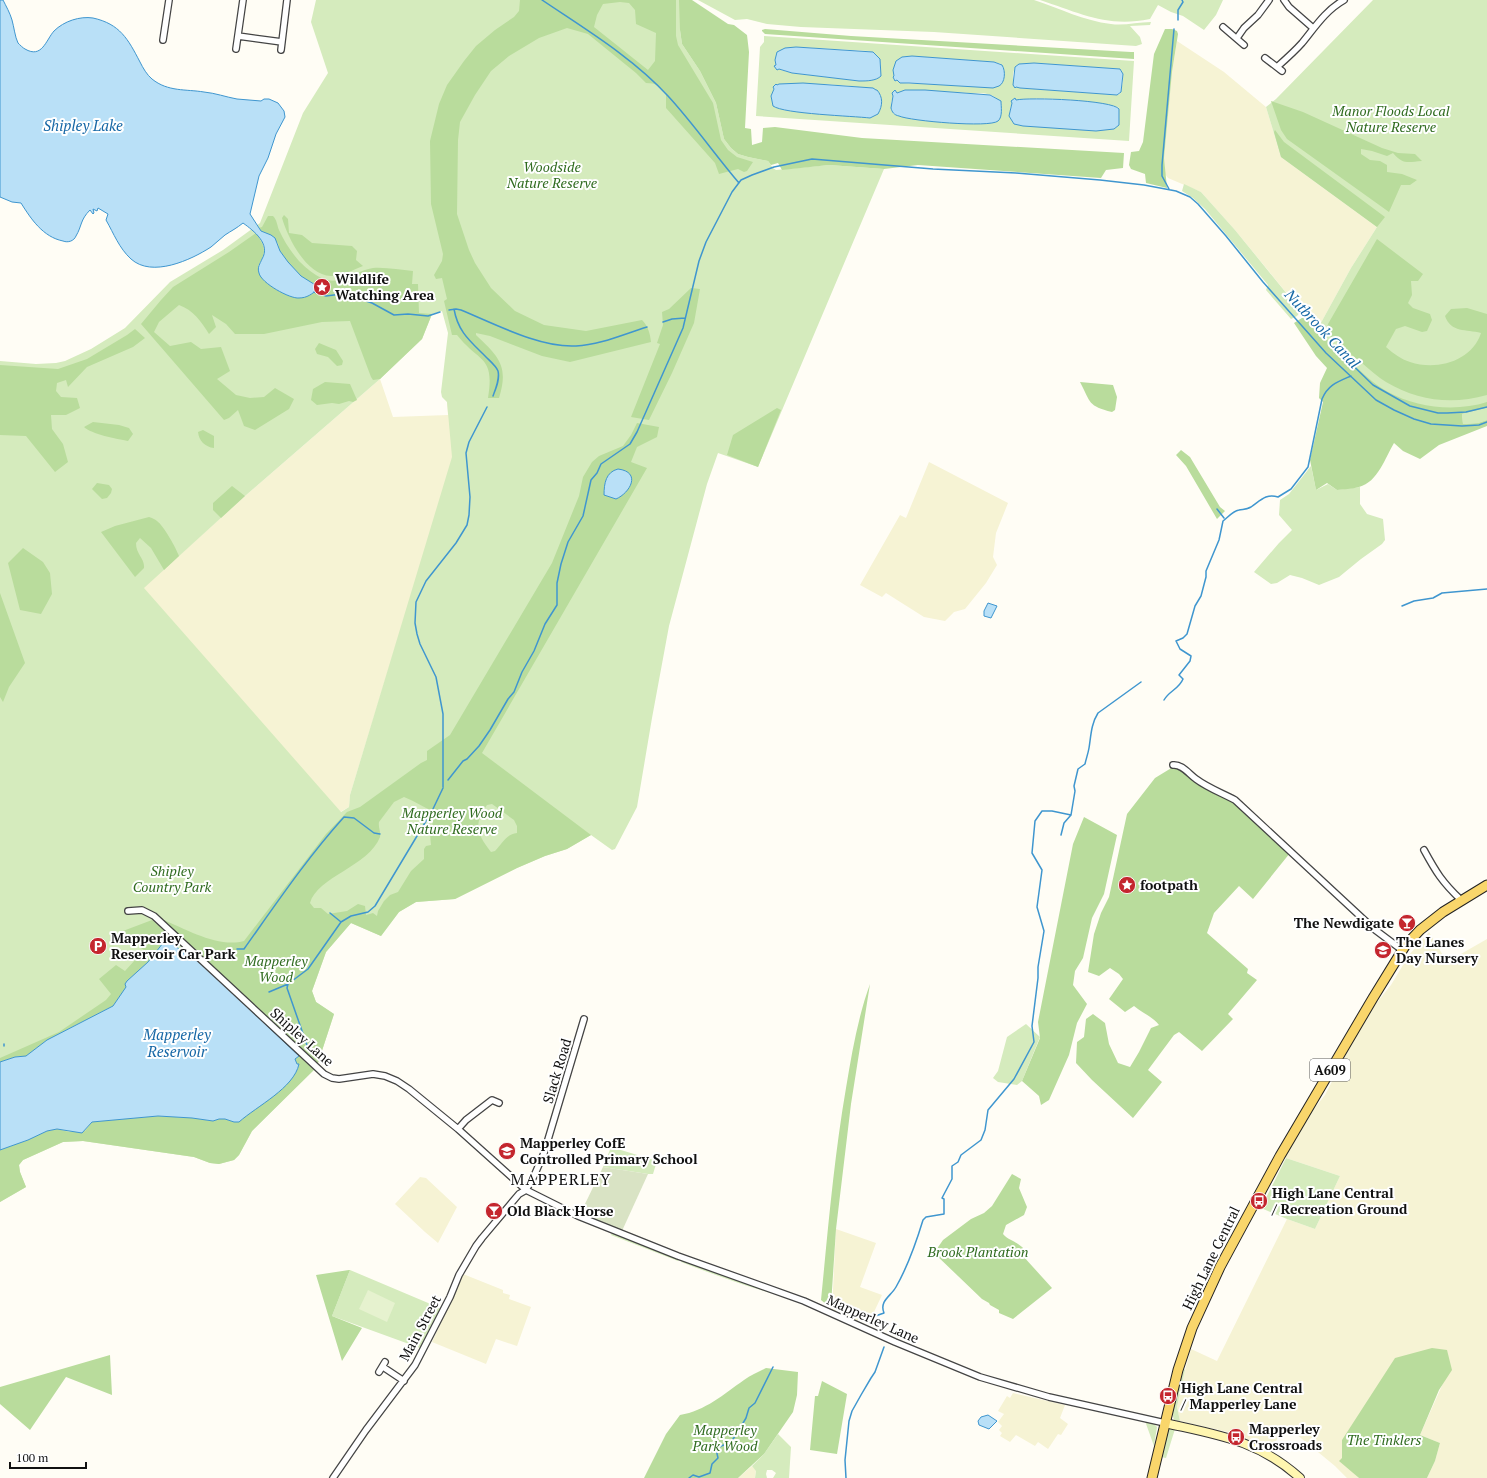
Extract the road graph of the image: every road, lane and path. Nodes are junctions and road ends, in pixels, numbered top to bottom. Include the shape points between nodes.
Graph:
1 (169, 0) edge
2 (243, 0) edge
3 (287, 0) edge
4 (1269, 0) edge
5 (1284, 0) edge
6 (1347, 1) edge
7 (1223, 27) dead end
8 (1313, 28) junction
9 (238, 36) junction
10 (1237, 38) junction
11 (163, 40) dead end
12 (282, 42) junction
13 (1244, 45) dead end
14 (236, 49) dead end
15 (281, 50) dead end
16 (1265, 58) dead end
17 (1173, 765) dead end
18 (1424, 850) dead end
19 (1487, 885) edge
20 (1461, 900) junction
21 (128, 911) dead end
22 (1402, 950) junction
23 (584, 1019) dead end
24 (499, 1104) dead end
25 (458, 1129) junction
26 (526, 1190) junction
27 (382, 1367) dead end
28 (404, 1381) junction
29 (1165, 1423) junction
30 (333, 1478) edge
31 (1152, 1478) edge
32 (1300, 1478) edge

1 - 11 street
2 - 9 street
3 - 12 street
4 - 10 street
5 - 8 street
6 - 8 street via 1332,8
7 - 10 street
8 - 16 street via 1280,69
9 - 12 street
9 - 14 street
10 - 13 street
12 - 15 street
17 - 22 street via 1180,766 1211,788 1235,800 1374,929
18 - 20 street via 1442,880
19 - 20 main road, A609
20 - 22 main road, A609 via 1420,930
21 - 25 street, Shipley Lane via 142,910 154,916 324,1074 339,1079 373,1074 385,1076 409,1088
22 - 29 main road, High Lane Central / A609 via 1291,1136 1220,1267 1192,1328
23 - 26 street, Slack Road via 539,1167
24 - 25 street via 492,1100
25 - 26 street, Shipley Lane
26 - 28 street, Main Street via 519,1194 479,1242 422,1352
26 - 29 street, Mapperley Lane via 577,1216 678,1256 804,1301 909,1349 980,1377 1048,1397
27 - 28 street
28 - 30 street, Main Street
29 - 31 main road, A609
29 - 32 street via 1248,1444 1275,1458

